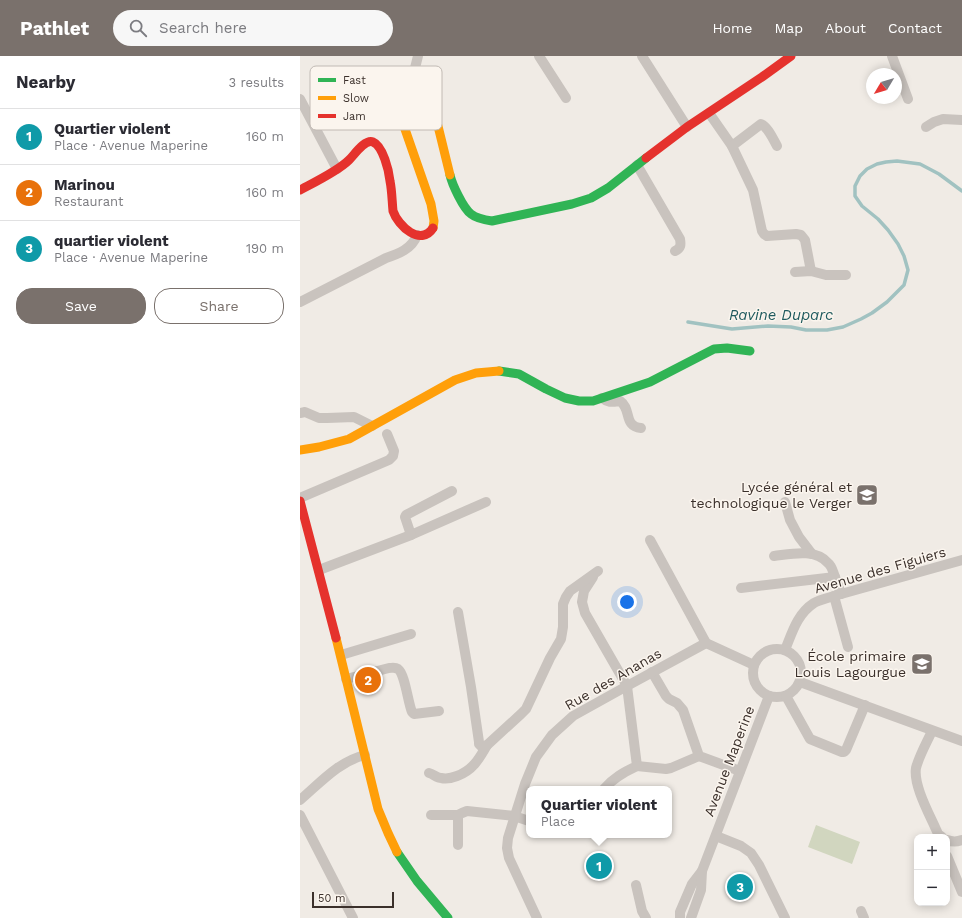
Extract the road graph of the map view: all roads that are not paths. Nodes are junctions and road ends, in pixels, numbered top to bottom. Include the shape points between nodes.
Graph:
1 (418, 56) edge
2 (539, 56) edge
3 (642, 56) edge
4 (892, 56) edge
5 (787, 57) edge
6 (416, 66) edge
7 (566, 98) dead end
8 (300, 99) edge
9 (908, 99) dead end
10 (709, 113) junction
11 (310, 118) edge
12 (962, 120) edge
13 (687, 127) junction
14 (926, 127) dead end
15 (316, 130) edge
16 (405, 130) edge
17 (439, 130) edge
18 (732, 146) junction
19 (777, 146) dead end
20 (637, 165) junction
21 (337, 169) junction
22 (300, 190) edge
23 (417, 235) junction
24 (675, 251) dead end
25 (811, 271) junction
26 (795, 272) dead end
27 (846, 275) dead end
28 (300, 302) edge
29 (750, 351) dead end
30 (602, 398) junction
31 (300, 412) edge
32 (372, 426) junction
33 (641, 428) dead end
34 (387, 434) dead end
35 (300, 450) edge
36 (452, 491) dead end
37 (300, 498) edge
38 (300, 501) edge
39 (486, 502) dead end
40 (784, 502) dead end
41 (411, 535) junction
42 (650, 540) dead end
43 (812, 554) junction
44 (774, 556) dead end
45 (962, 560) edge
46 (319, 570) junction
47 (835, 577) junction
48 (741, 588) dead end
49 (838, 595) junction
50 (458, 612) dead end
51 (411, 634) dead end
52 (706, 643) junction
53 (848, 647) dead end
54 (785, 650) junction
55 (341, 655) junction
56 (754, 665) junction
57 (652, 672) junction
58 (346, 679) junction
59 (800, 682) junction
60 (627, 686) junction
61 (769, 696) junction
62 (786, 696) junction
63 (865, 705) junction
64 (439, 711) dead end
65 (932, 731) junction
66 (962, 741) edge
67 (487, 745) junction
68 (365, 755) junction
69 (699, 756) junction
70 (637, 766) junction
71 (740, 771) junction
72 (429, 773) dead end
73 (607, 786) edge
74 (300, 800) edge
75 (300, 815) edge
76 (431, 815) dead end
77 (458, 816) junction
78 (514, 816) junction
79 (526, 819) edge
80 (939, 834) edge
81 (716, 836) junction
82 (962, 840) edge
83 (950, 842) edge
84 (458, 845) dead end
85 (950, 863) edge
86 (702, 871) junction
87 (636, 885) dead end
88 (962, 892) edge
89 (353, 918) edge
90 (448, 918) edge
91 (537, 918) edge
92 (646, 918) edge
93 (680, 918) edge
94 (690, 918) edge
95 (785, 918) edge

1 - 6 street
2 - 7 street
3 - 13 street
4 - 9 street
5 - 10 street
8 - 11 street
10 - 13 street
10 - 18 street
12 - 14 street via 943,119
13 - 20 street
15 - 21 street
16 - 23 street via 431,205 434,225 429,233
17 - 20 street via 451,180 464,205 471,214 492,221 591,198
18 - 19 street via 761,124
18 - 25 street via 753,190 762,231 767,236 801,235 805,240
20 - 24 street via 680,239 680,248
21 - 22 street
21 - 23 street via 365,144 374,142 381,151 390,174 396,217 407,231
23 - 28 street via 415,241 401,253 386,258
25 - 26 street
25 - 27 street via 826,276
29 - 30 street via 714,349 650,382
30 - 32 street via 586,402 572,400 519,374 498,371 476,373 456,380
30 - 33 street via 610,403 623,403 630,423
31 - 32 street via 319,418 354,417
32 - 35 street via 349,439
34 - 37 street via 394,451 389,460
36 - 41 street via 406,515
38 - 46 street
39 - 41 street
40 - 43 street via 799,537
41 - 46 street
42 - 52 street
43 - 44 street
43 - 47 street via 829,563
45 - 49 street, Avenue des Figuiers
46 - 55 street
47 - 48 street
47 - 49 street
49 - 53 street
49 - 54 street, Avenue des Figuiers via 814,603 803,613
50 - 67 street via 479,742 482,747
51 - 55 street
52 - 56 street
52 - 57 street, Rue des Ananas
54 - 56 street via 777,649 763,653
54 - 59 street via 797,660 801,674
55 - 58 street
56 - 61 street via 752,673 757,687
57 - 60 street, Rue des Ananas
57 - 69 street via 668,699 678,703 683,710
58 - 64 street via 388,668 397,669 402,675 414,714
58 - 68 street
59 - 62 street
59 - 63 street
60 - 67 street via 585,613 582,602 584,591 598,571 570,591 566,597 563,604 561,639 529,703 521,714
60 - 70 street
60 - 78 street, Rue des Ananas via 573,716 552,735 536,757
61 - 62 street
61 - 71 street, Avenue Maperine
62 - 63 street via 810,739 842,752 846,750
63 - 65 street
65 - 66 street
65 - 80 street via 916,769 916,778
67 - 72 street via 473,767 464,773 451,778 441,778
68 - 74 street via 340,765
68 - 90 street via 378,809 392,842 414,878
69 - 70 street via 666,769
69 - 71 street
70 - 73 street via 613,779
71 - 81 street, Avenue Maperine
75 - 89 street
76 - 77 street
77 - 78 street via 467,811
77 - 84 street
78 - 79 street
78 - 91 street, Rue des Ananas via 508,838 509,858
81 - 86 street, Avenue Maperine
81 - 95 street, Avenue Maperine via 751,853
82 - 83 street
85 - 88 street
86 - 93 street, Avenue Maperine via 692,884
86 - 94 street, Avenue Maperine via 701,890
87 - 92 street

